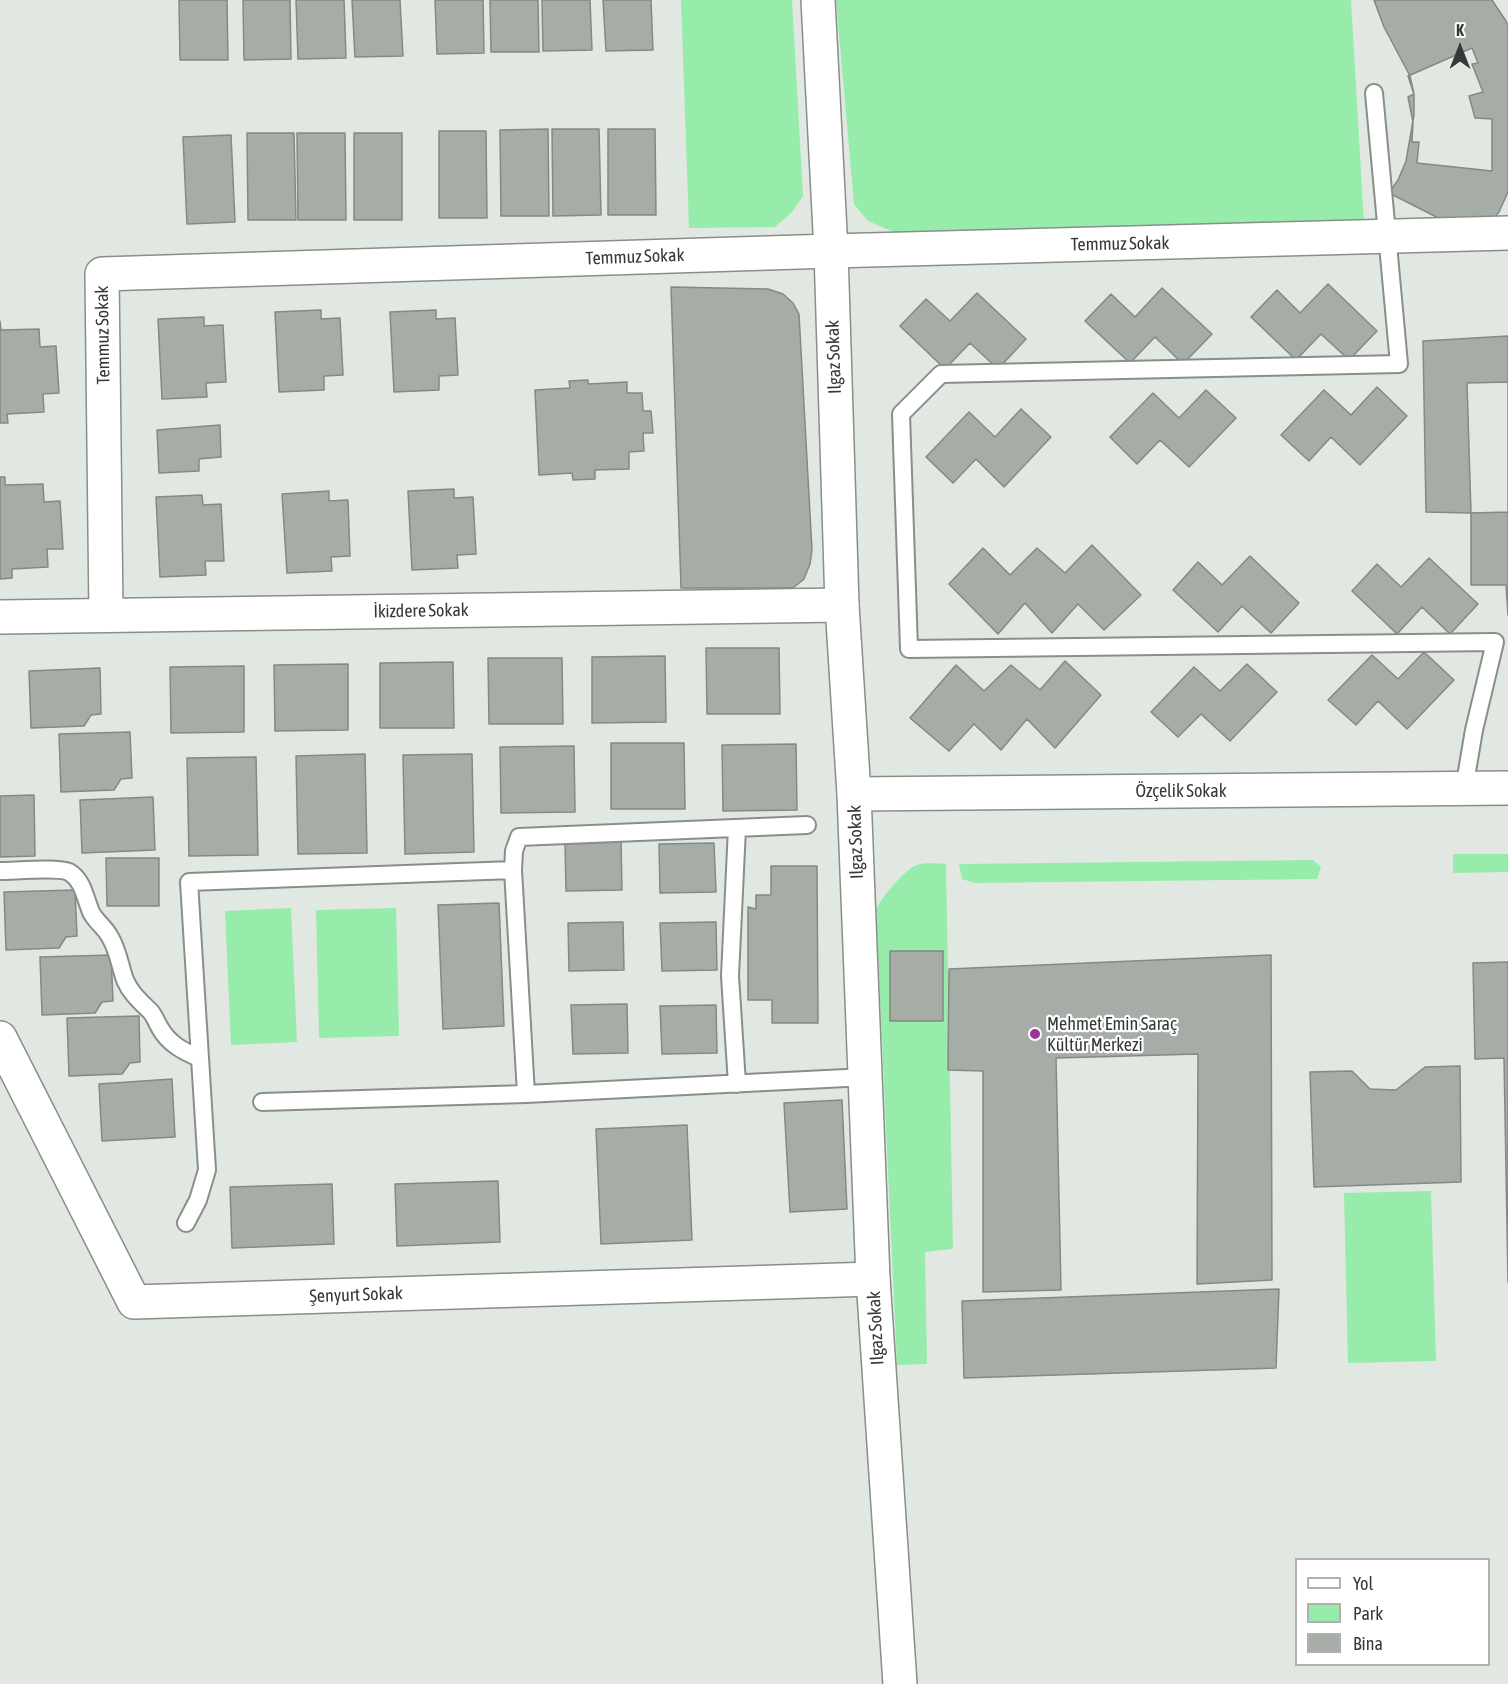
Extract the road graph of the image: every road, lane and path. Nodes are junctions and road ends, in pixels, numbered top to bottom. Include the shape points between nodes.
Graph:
1 (818, 0) edge
2 (1374, 93) dead end
3 (1508, 233) edge
4 (1387, 238) junction
5 (831, 251) junction
6 (842, 605) junction
7 (106, 615) junction
8 (0, 618) edge
9 (1508, 788) edge
10 (1464, 789) junction
11 (854, 794) junction
12 (807, 825) dead end
13 (737, 828) junction
14 (513, 870) junction
15 (0, 871) edge
16 (0, 1038) edge
17 (199, 1058) junction
18 (866, 1077) junction
19 (737, 1084) junction
20 (526, 1094) junction
21 (262, 1102) dead end
22 (186, 1223) dead end
23 (873, 1279) junction
24 (900, 1684) edge

1 - 5 street, Ilgaz Sokak
2 - 4 lane
3 - 4 street, Temmuz Sokak
4 - 5 street, Temmuz Sokak
4 - 10 lane via 1398,364 941,374 902,414 909,649 1495,642
5 - 6 street, Ilgaz Sokak
5 - 7 street, Temmuz Sokak via 102,274
6 - 7 street, İkizdere Sokak
6 - 11 street, Ilgaz Sokak
7 - 8 street, İkizdere Sokak
9 - 10 street, Özçelik Sokak
10 - 11 street, Özçelik Sokak
11 - 18 street, Ilgaz Sokak
12 - 13 lane
13 - 14 lane via 519,837
13 - 19 lane via 730,976
14 - 17 lane via 189,882
14 - 20 lane
15 - 17 lane via 67,871 76,878 92,915 113,943 134,996 153,1014 170,1041
16 - 23 street, Şenyurt Sokak via 134,1302
17 - 22 lane via 207,1170
18 - 19 lane
18 - 23 street, Ilgaz Sokak
19 - 20 lane
20 - 21 lane
23 - 24 street, Ilgaz Sokak

